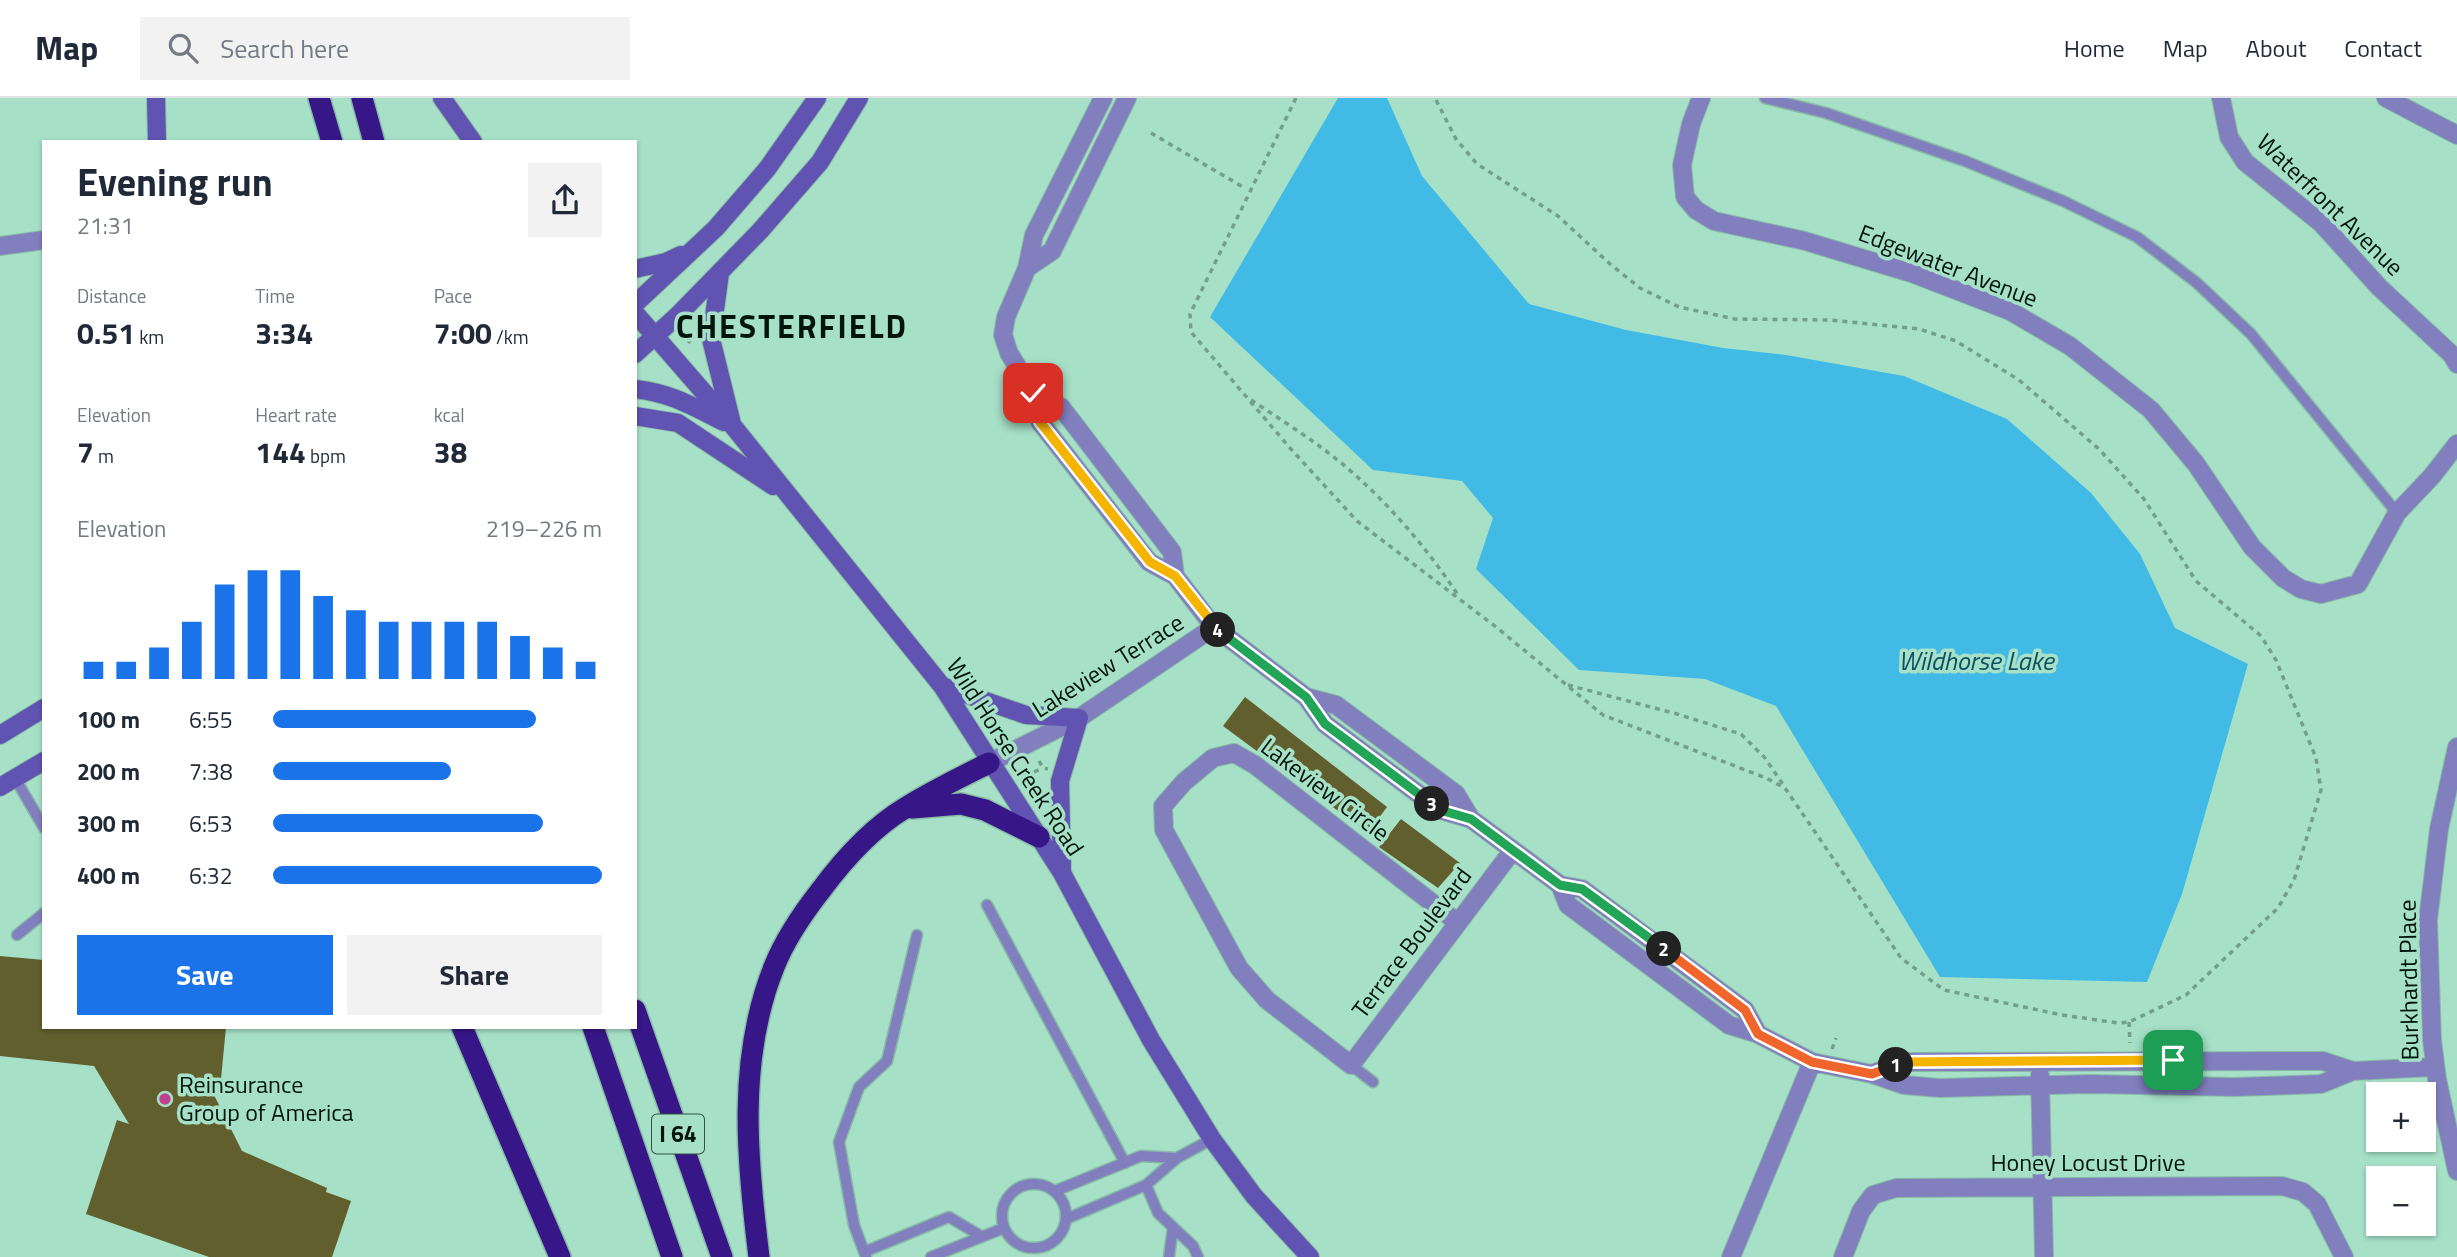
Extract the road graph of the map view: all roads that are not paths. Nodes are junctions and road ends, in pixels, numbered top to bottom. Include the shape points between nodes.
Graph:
1 (156, 98) edge
2 (319, 98) edge
3 (362, 98) edge
4 (443, 98) edge
5 (817, 98) edge
6 (859, 98) edge
7 (1103, 98) edge
8 (1127, 98) edge
9 (1701, 98) edge
10 (1765, 98) edge
11 (2221, 98) edge
12 (2386, 98) edge
13 (2457, 135) edge
14 (157, 140) edge
15 (330, 140) edge
16 (373, 140) edge
17 (472, 140) edge
18 (42, 240) edge
19 (0, 246) edge
20 (694, 249) junction
21 (1027, 268) junction
22 (637, 269) edge
23 (720, 273) junction
24 (637, 302) edge
25 (637, 315) edge
26 (655, 336) junction
27 (637, 352) edge
28 (2457, 363) edge
29 (637, 389) edge
30 (1033, 393) junction
31 (637, 416) edge
32 (733, 426) junction
33 (2457, 444) edge
34 (789, 496) junction
35 (2397, 513) junction
36 (1175, 576) junction
37 (1214, 627) junction
38 (942, 686) junction
39 (42, 709) edge
40 (1079, 718) junction
41 (0, 735) edge
42 (2457, 747) edge
43 (42, 762) edge
44 (989, 763) junction
45 (7, 782) edge
46 (903, 809) junction
47 (42, 826) edge
48 (1039, 837) junction
49 (1513, 850) junction
50 (1062, 873) junction
51 (987, 905) dead end
52 (42, 915) edge
53 (1458, 923) junction
54 (17, 934) dead end
55 (917, 935) dead end
56 (637, 1016) edge
57 (462, 1029) edge
58 (594, 1029) edge
59 (1812, 1062) junction
60 (2040, 1062) junction
61 (1351, 1065) junction
62 (2435, 1066) junction
63 (2353, 1071) junction
64 (1872, 1074) junction
65 (1373, 1082) dead end
66 (2040, 1084) junction
67 (1212, 1139) junction
68 (1177, 1158) junction
69 (1125, 1163) junction
70 (2457, 1171) edge
71 (1146, 1185) junction
72 (2043, 1187) junction
73 (1055, 1191) junction
74 (1066, 1219) junction
75 (1173, 1227) junction
76 (1004, 1228) junction
77 (981, 1236) junction
78 (865, 1254) edge
79 (560, 1257) edge
80 (672, 1257) edge
81 (722, 1257) edge
82 (758, 1257) edge
83 (931, 1257) edge
84 (1169, 1257) edge
85 (1198, 1257) edge
86 (1310, 1257) edge
87 (1731, 1257) edge
88 (1843, 1257) edge
89 (2043, 1257) edge
90 (2344, 1257) edge

1 - 14 main road
2 - 15 highway
3 - 16 highway
4 - 17 main road
5 - 20 main road via 767,169
6 - 23 main road via 820,162
7 - 21 street via 1034,235
8 - 21 street via 1052,251
9 - 35 street, Edgewater Avenue via 1682,165 1685,197 1696,210 1714,221 1805,241 1914,274 2011,311 2070,346 2151,410 2196,464 2252,547 2301,589 2321,594 2358,584
10 - 35 lane via 1826,113 1965,161 2137,237 2197,283 2251,334
11 - 28 street, Waterfront Avenue via 2229,137 2245,162 2321,223
12 - 13 street
18 - 19 street
20 - 22 main road
20 - 24 main road
21 - 30 street via 1003,335
23 - 26 main road
23 - 32 main road via 711,339
25 - 26 main road, Wild Horse Creek Road
26 - 27 main road
26 - 32 main road, Wild Horse Creek Road
29 - 32 main road via 670,396
30 - 36 street via 1040,422 1150,562
30 - 36 street via 1061,407 1069,417 1172,552
31 - 34 main road via 678,423
32 - 34 main road, Wild Horse Creek Road
33 - 35 street
34 - 38 main road, Wild Horse Creek Road
36 - 37 street
37 - 40 street, Lakeview Terrace
37 - 49 street via 1306,697 1325,724 1440,810 1471,819
38 - 40 main road via 1026,715
38 - 44 main road, Wild Horse Creek Road
39 - 41 main road
40 - 44 street, Lakeview Terrace
40 - 50 main road via 1060,781
42 - 62 street, Burkhardt Place via 2439,829 2428,920
43 - 45 main road
44 - 46 highway
44 - 48 main road, Wild Horse Creek Road
45 - 47 lane
46 - 48 highway via 961,804 985,810
46 - 82 highway via 850,855 807,908 775,965 763,999 749,1079
48 - 50 main road, Wild Horse Creek Road
49 - 53 street, Terrace Boulevard
49 - 59 street via 1560,885 1568,905 1729,1025 1758,1034
50 - 67 main road, Wild Horse Creek Road via 1151,1040
51 - 69 lane
52 - 54 lane
53 - 61 street, Terrace Boulevard
53 - 61 street, Lakeview Circle via 1234,753 1213,758 1163,806 1164,830 1239,968 1268,1000
55 - 78 lane via 887,1060 859,1087 839,1142 854,1225
56 - 81 highway, I 64
57 - 79 highway
58 - 80 highway, I 64
59 - 64 street
59 - 87 street
60 - 63 street via 2323,1061
60 - 64 street via 1903,1062
60 - 66 street
61 - 65 lane
62 - 63 street
62 - 70 street, Burkhardt Place
63 - 66 street via 2321,1084
64 - 66 street via 1903,1085 1940,1088
66 - 72 street
67 - 68 lane
67 - 86 main road, Wild Horse Creek Road via 1254,1196
68 - 69 lane via 1141,1156
68 - 71 lane
69 - 73 lane
71 - 74 lane
71 - 75 lane via 1157,1213
72 - 88 street, Honey Locust Drive via 1896,1188 1873,1195 1861,1211
72 - 89 street
72 - 90 street, Honey Locust Drive via 2282,1186 2303,1192 2317,1204
73 - 74 lane via 1062,1199
73 - 76 lane via 1035,1184 1015,1190 1003,1207
74 - 76 lane via 1057,1238 1038,1247 1018,1243
75 - 84 lane
75 - 85 lane
76 - 77 lane
77 - 78 lane via 949,1217
77 - 83 lane

